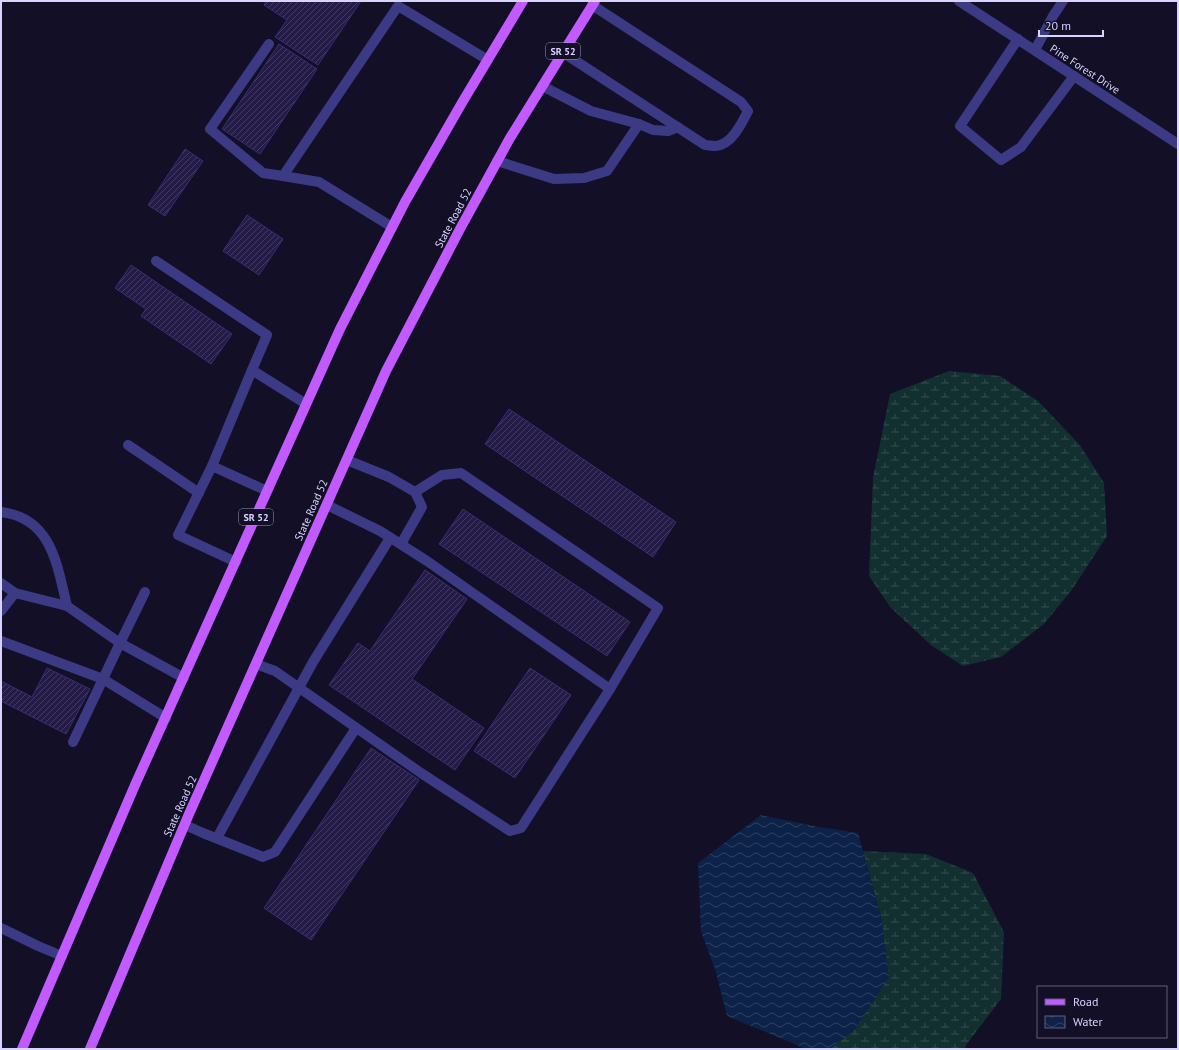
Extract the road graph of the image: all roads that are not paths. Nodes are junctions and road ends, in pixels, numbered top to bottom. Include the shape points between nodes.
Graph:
1 (523, 1) edge
2 (959, 1) edge
3 (1063, 1) edge
4 (594, 3) edge
5 (1018, 39) junction
6 (269, 44) dead end
7 (1035, 50) junction
8 (562, 52) junction
9 (488, 60) junction
10 (1074, 76) junction
11 (542, 86) junction
12 (639, 124) junction
13 (678, 127) junction
14 (1178, 144) edge
15 (497, 161) junction
16 (283, 176) junction
17 (392, 227) junction
18 (156, 261) dead end
19 (252, 370) junction
20 (306, 404) junction
21 (128, 445) dead end
22 (347, 460) junction
23 (212, 466) junction
24 (267, 491) junction
25 (414, 492) junction
26 (199, 493) junction
27 (327, 505) junction
28 (1, 512) edge
29 (390, 538) junction
30 (401, 544) junction
31 (236, 562) junction
32 (1, 583) edge
33 (145, 592) dead end
34 (15, 593) junction
35 (67, 606) junction
36 (1, 611) edge
37 (1, 641) edge
38 (120, 643) junction
39 (256, 664) junction
40 (184, 678) junction
41 (103, 679) junction
42 (299, 688) junction
43 (610, 689) junction
44 (166, 718) junction
45 (356, 728) junction
46 (73, 742) dead end
47 (185, 825) junction
48 (218, 838) junction
49 (1, 928) edge
50 (62, 956) junction
51 (22, 1049) edge
52 (90, 1049) edge

1 - 9 main road, SR 52
2 - 5 street, Pine Forest Drive
3 - 7 street
4 - 8 main road, State Road 52 / SR 52
4 - 13 street via 741,102 748,111 733,136 724,144 715,147 705,145
5 - 7 street, Pine Forest Drive
5 - 10 street via 960,126 1001,160 1021,147
6 - 16 street via 210,129 263,173
7 - 10 street, Pine Forest Drive
8 - 11 main road, State Road 52 / SR 52
8 - 13 street
9 - 16 street via 398,6
9 - 17 main road, SR 52
10 - 14 street, Pine Forest Drive
11 - 12 street via 592,111
11 - 15 main road, State Road 52 / SR 52
12 - 13 street via 653,130 668,131
12 - 15 street via 607,171 584,178 554,178
15 - 22 main road, State Road 52 / SR 52 via 386,371
16 - 17 street via 319,182
17 - 20 main road, SR 52 via 340,329
18 - 19 street via 267,335
19 - 20 street
19 - 23 street
20 - 24 main road, SR 52
21 - 26 street
22 - 25 street via 389,477
22 - 27 main road, State Road 52 / SR 52
23 - 24 street
23 - 26 street
24 - 31 main road, SR 52
25 - 30 street via 422,507
25 - 43 street via 442,475 461,473 658,608
26 - 31 street via 178,535
27 - 29 street
27 - 39 main road, State Road 52 / SR 52
28 - 35 street via 15,514 34,524 46,537 57,564
29 - 30 street
29 - 42 street
30 - 43 street
31 - 40 main road, SR 52
32 - 34 street
33 - 38 street
34 - 35 street
34 - 36 street
35 - 38 street
37 - 41 street
38 - 40 street
38 - 41 street
39 - 42 street via 275,671
39 - 47 main road, State Road 52 / SR 52
40 - 44 main road, SR 52
41 - 44 street
41 - 46 street
42 - 45 street
42 - 48 street
43 - 45 street via 521,828 510,831
44 - 50 main road, SR 52
45 - 48 street via 275,852 263,857
47 - 48 street
47 - 52 main road, State Road 52 / SR 52
49 - 50 street
50 - 51 main road, SR 52

